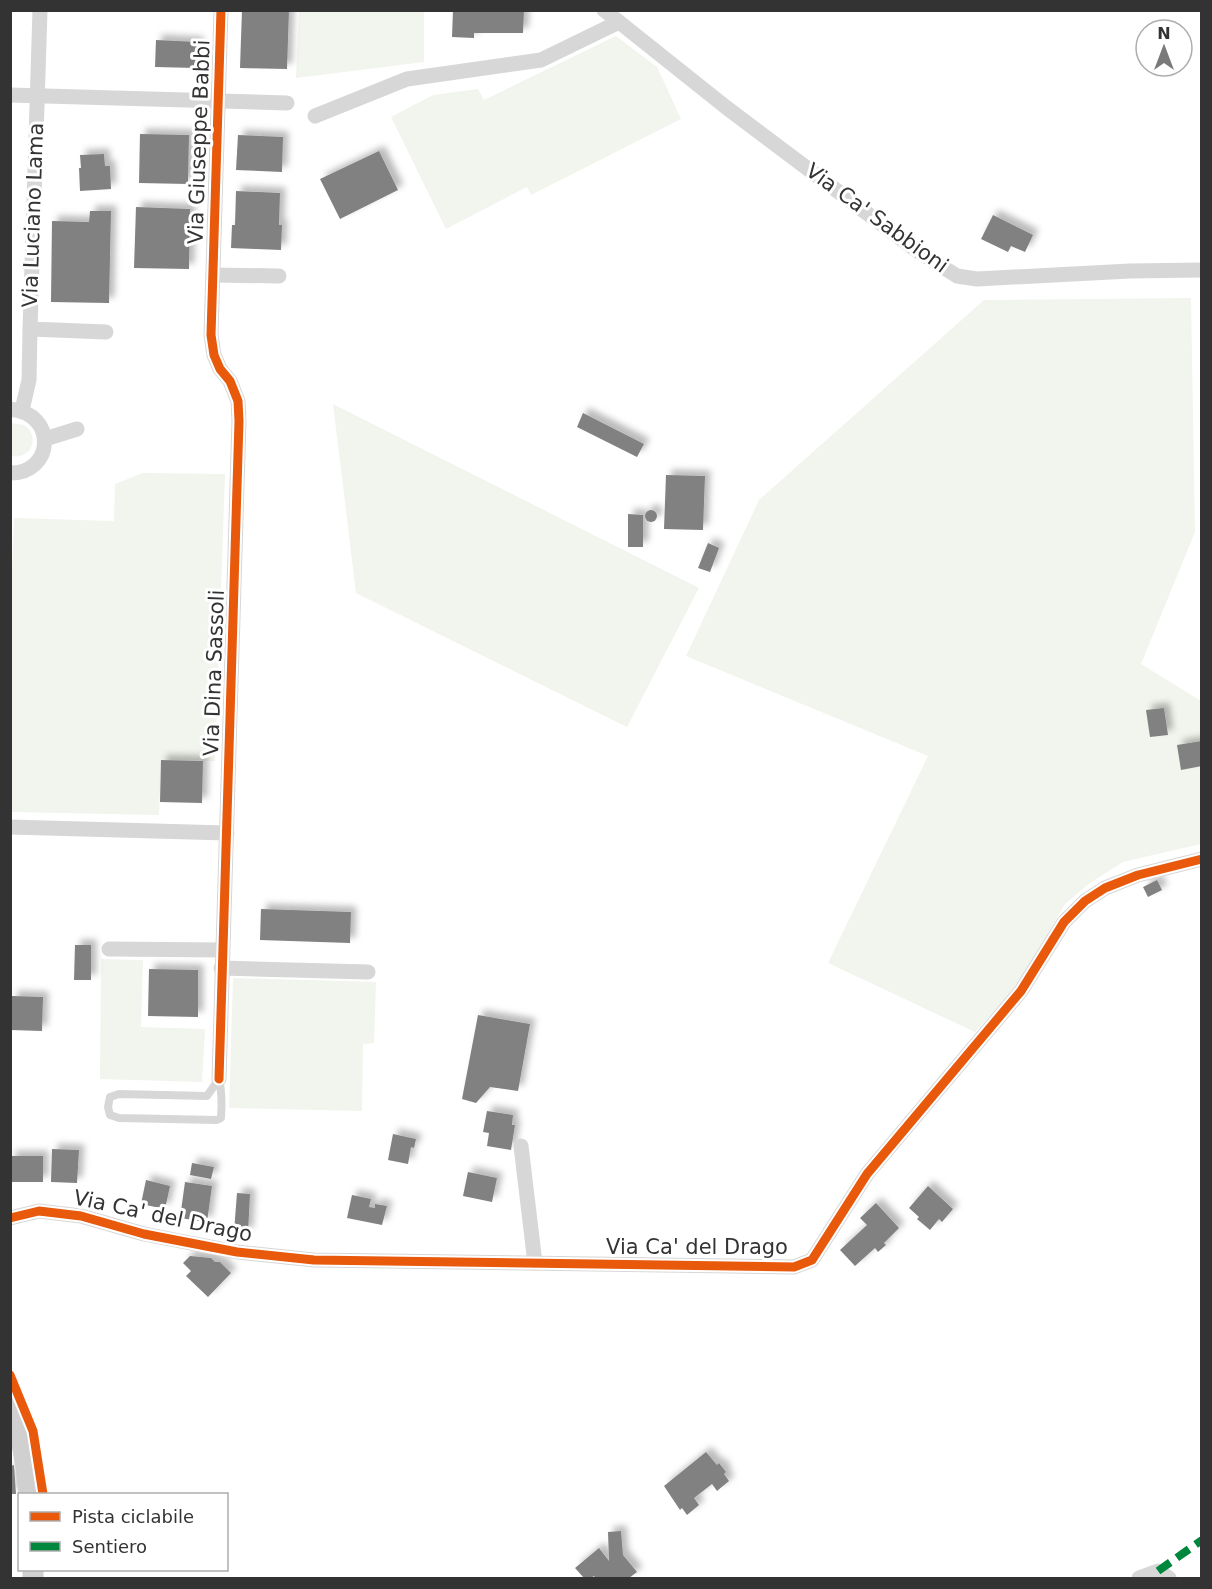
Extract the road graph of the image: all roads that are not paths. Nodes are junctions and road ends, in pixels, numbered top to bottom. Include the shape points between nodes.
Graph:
1 (40, 10) edge
2 (221, 10) edge
3 (604, 10) edge
4 (619, 22) junction
5 (10, 95) edge
6 (38, 95) junction
7 (218, 101) junction
8 (287, 103) dead end
9 (315, 116) dead end
10 (1202, 270) edge
11 (213, 275) junction
12 (279, 276) dead end
13 (30, 329) junction
14 (106, 332) dead end
15 (16, 409) edge
16 (77, 429) dead end
17 (45, 439) junction
18 (10, 473) edge
19 (10, 827) edge
20 (226, 833) junction
21 (1202, 859) edge
22 (109, 949) dead end
23 (222, 950) junction
24 (222, 968) junction
25 (368, 972) dead end
26 (219, 1079) junction
27 (521, 1146) dead end
28 (10, 1218) edge
29 (535, 1263) junction
30 (10, 1404) edge
31 (29, 1493) edge
32 (1139, 1578) edge
33 (1169, 1578) edge

1 - 6 street, Via Luciano Lama
2 - 7 street, Via Giuseppe Babbi
3 - 4 street, Via Ca' Sabbioni
4 - 9 street via 541,60 407,79
4 - 10 street, Via Ca' Sabbioni via 916,250 957,276 976,279
5 - 6 street, Via Luciano Lama
6 - 7 street, Via Luciano Lama
6 - 13 street, Via Luciano Lama
7 - 8 street, Via Luciano Lama
7 - 11 street, Via Giuseppe Babbi
11 - 12 street, Via Giuseppe Babbi
11 - 20 street, Via Dina Sassoli via 214,355 238,401 239,421
13 - 14 street, Via Luciano Lama
13 - 15 street via 29,380
15 - 17 street via 38,421
16 - 17 street
17 - 18 street via 38,461 29,469
19 - 20 street
20 - 23 street, Via Dina Sassoli
21 - 29 street, Via Ca' del Drago via 1138,875 1105,888 1064,922 1021,991 867,1174 812,1260 794,1267
22 - 23 street
23 - 24 street, Via Dina Sassoli
24 - 25 street
24 - 26 street, Via Dina Sassoli
26 - 26 lane, Via Dina Sassoli via 207,1096 119,1094 110,1097 110,1115 217,1120 222,1111
27 - 29 street
28 - 29 street, Via Ca' del Drago via 39,1210 237,1252 314,1260
30 - 31 street via 27,1461
32 - 33 street via 1158,1571

